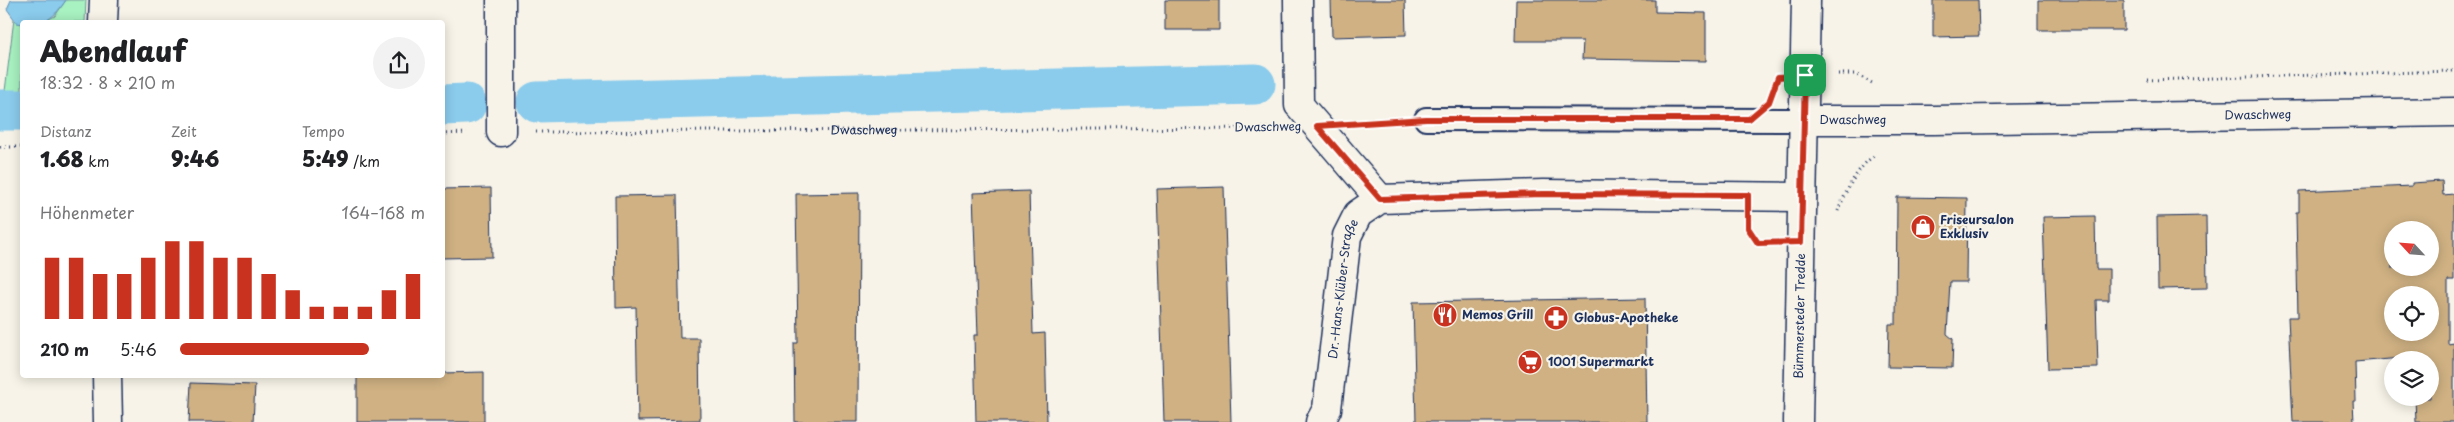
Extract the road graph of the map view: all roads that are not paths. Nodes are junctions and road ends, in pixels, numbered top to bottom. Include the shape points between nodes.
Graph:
1 (104, 0) edge
2 (501, 0) edge
3 (1298, 0) edge
4 (1806, 0) edge
5 (103, 20) edge
6 (2454, 112) edge
7 (1426, 119) road end
8 (1804, 120) junction
9 (501, 132) road end
10 (1802, 197) junction
11 (1380, 199) junction
12 (107, 378) edge
13 (108, 422) edge
14 (1320, 422) edge
15 (1798, 422) edge

1 - 5 street
2 - 9 street
3 - 11 street via 1299,105
4 - 8 street, Bümmersteder Tredde
6 - 8 street, Dwaschweg
7 - 8 lane, Dwaschweg
8 - 10 street, Bümmersteder Tredde
10 - 11 street via 1543,194
10 - 15 street, Bümmersteder Tredde
11 - 14 street, Dr.-Hans-Klüber-Straße via 1358,214 1347,236 1327,409
12 - 13 street

